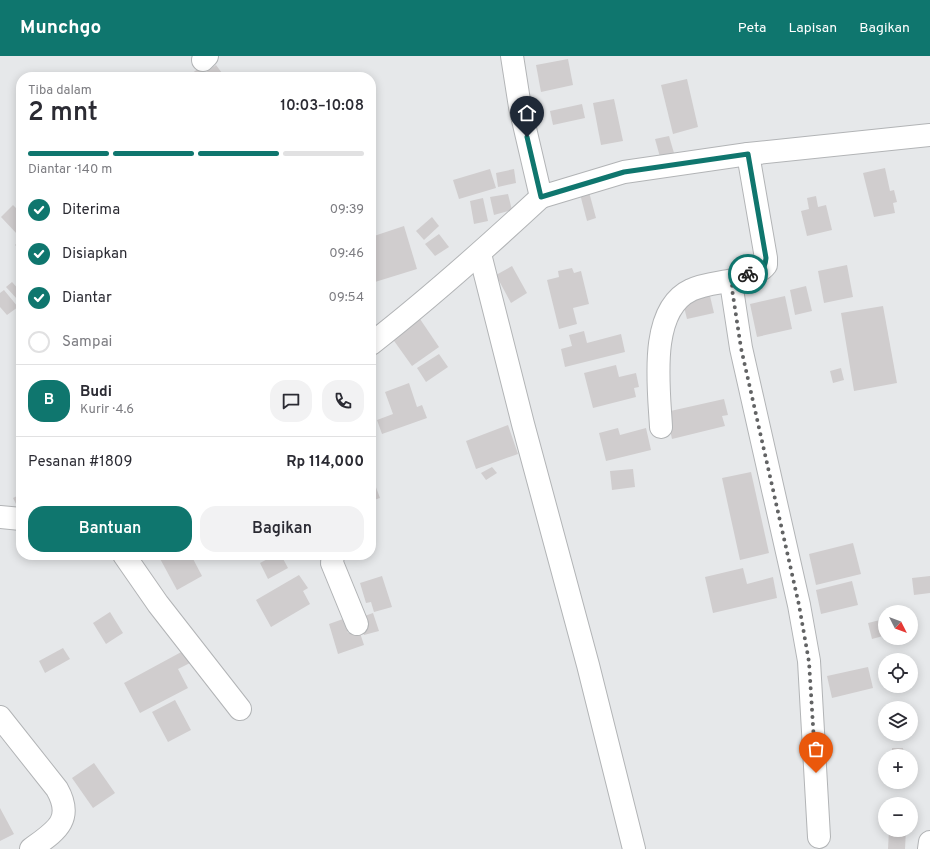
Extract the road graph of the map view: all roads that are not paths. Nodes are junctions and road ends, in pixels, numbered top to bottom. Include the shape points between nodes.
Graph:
1 (512, 56) edge
2 (929, 138) edge
3 (748, 154) junction
4 (541, 197) junction
5 (480, 254) junction
6 (733, 280) junction
7 (376, 340) edge
8 (661, 427) dead end
9 (0, 517) edge
10 (16, 519) edge
11 (127, 560) edge
12 (332, 560) edge
13 (357, 624) dead end
14 (240, 709) dead end
15 (0, 717) edge
16 (819, 837) dead end
17 (930, 842) edge
18 (31, 849) edge
19 (634, 849) edge
20 (929, 849) edge

1 - 4 street via 520,107
2 - 3 street
3 - 4 street via 624,172
3 - 6 street via 766,265 759,272
4 - 5 street
5 - 7 street
5 - 19 street
6 - 8 street via 690,290 671,309 663,326 658,357
6 - 16 street via 732,289 741,348 799,605 809,662
9 - 10 street
11 - 14 street via 158,604
12 - 13 street
15 - 18 street via 63,799 65,810 55,831
17 - 20 street

